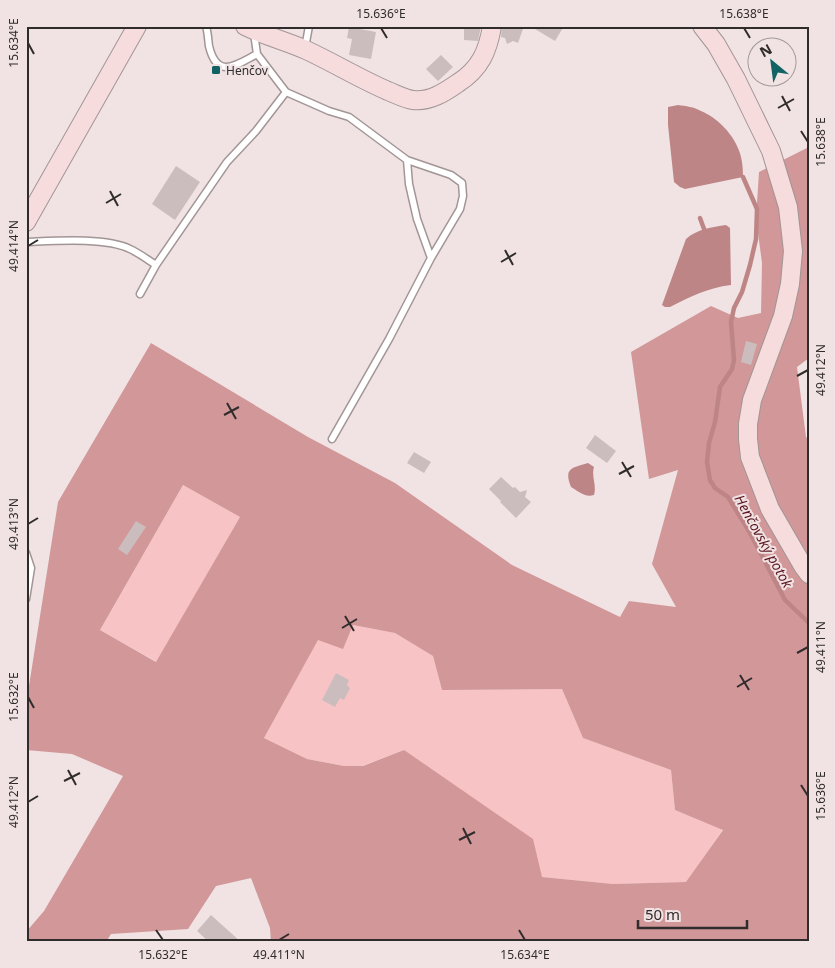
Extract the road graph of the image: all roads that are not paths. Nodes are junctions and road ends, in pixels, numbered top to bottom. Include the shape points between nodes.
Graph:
1 (137, 26) edge
2 (206, 26) edge
3 (309, 26) edge
4 (492, 26) edge
5 (702, 26) edge
6 (249, 28) edge
7 (305, 50) junction
8 (257, 54) junction
9 (286, 92) junction
10 (407, 160) junction
11 (26, 222) edge
12 (26, 242) edge
13 (431, 258) junction
14 (156, 265) junction
15 (140, 294) dead end
16 (332, 439) dead end
17 (26, 553) edge
18 (809, 574) edge
19 (26, 599) edge

1 - 11 street
2 - 8 lane via 209,47 216,63 226,68 233,67
3 - 7 lane
4 - 7 street via 484,56 477,67 447,90 421,100 412,100 373,84
5 - 18 street via 736,79 771,151 788,207 793,251 790,284 783,316 752,400 748,439 750,457 770,509
6 - 7 street
6 - 8 lane
8 - 9 lane
9 - 10 lane via 349,117
9 - 14 lane via 227,162
10 - 13 lane via 408,184
10 - 13 lane via 451,175 462,183 460,209
12 - 14 lane via 106,243 129,248
13 - 16 lane
14 - 15 lane
17 - 19 lane via 31,568

